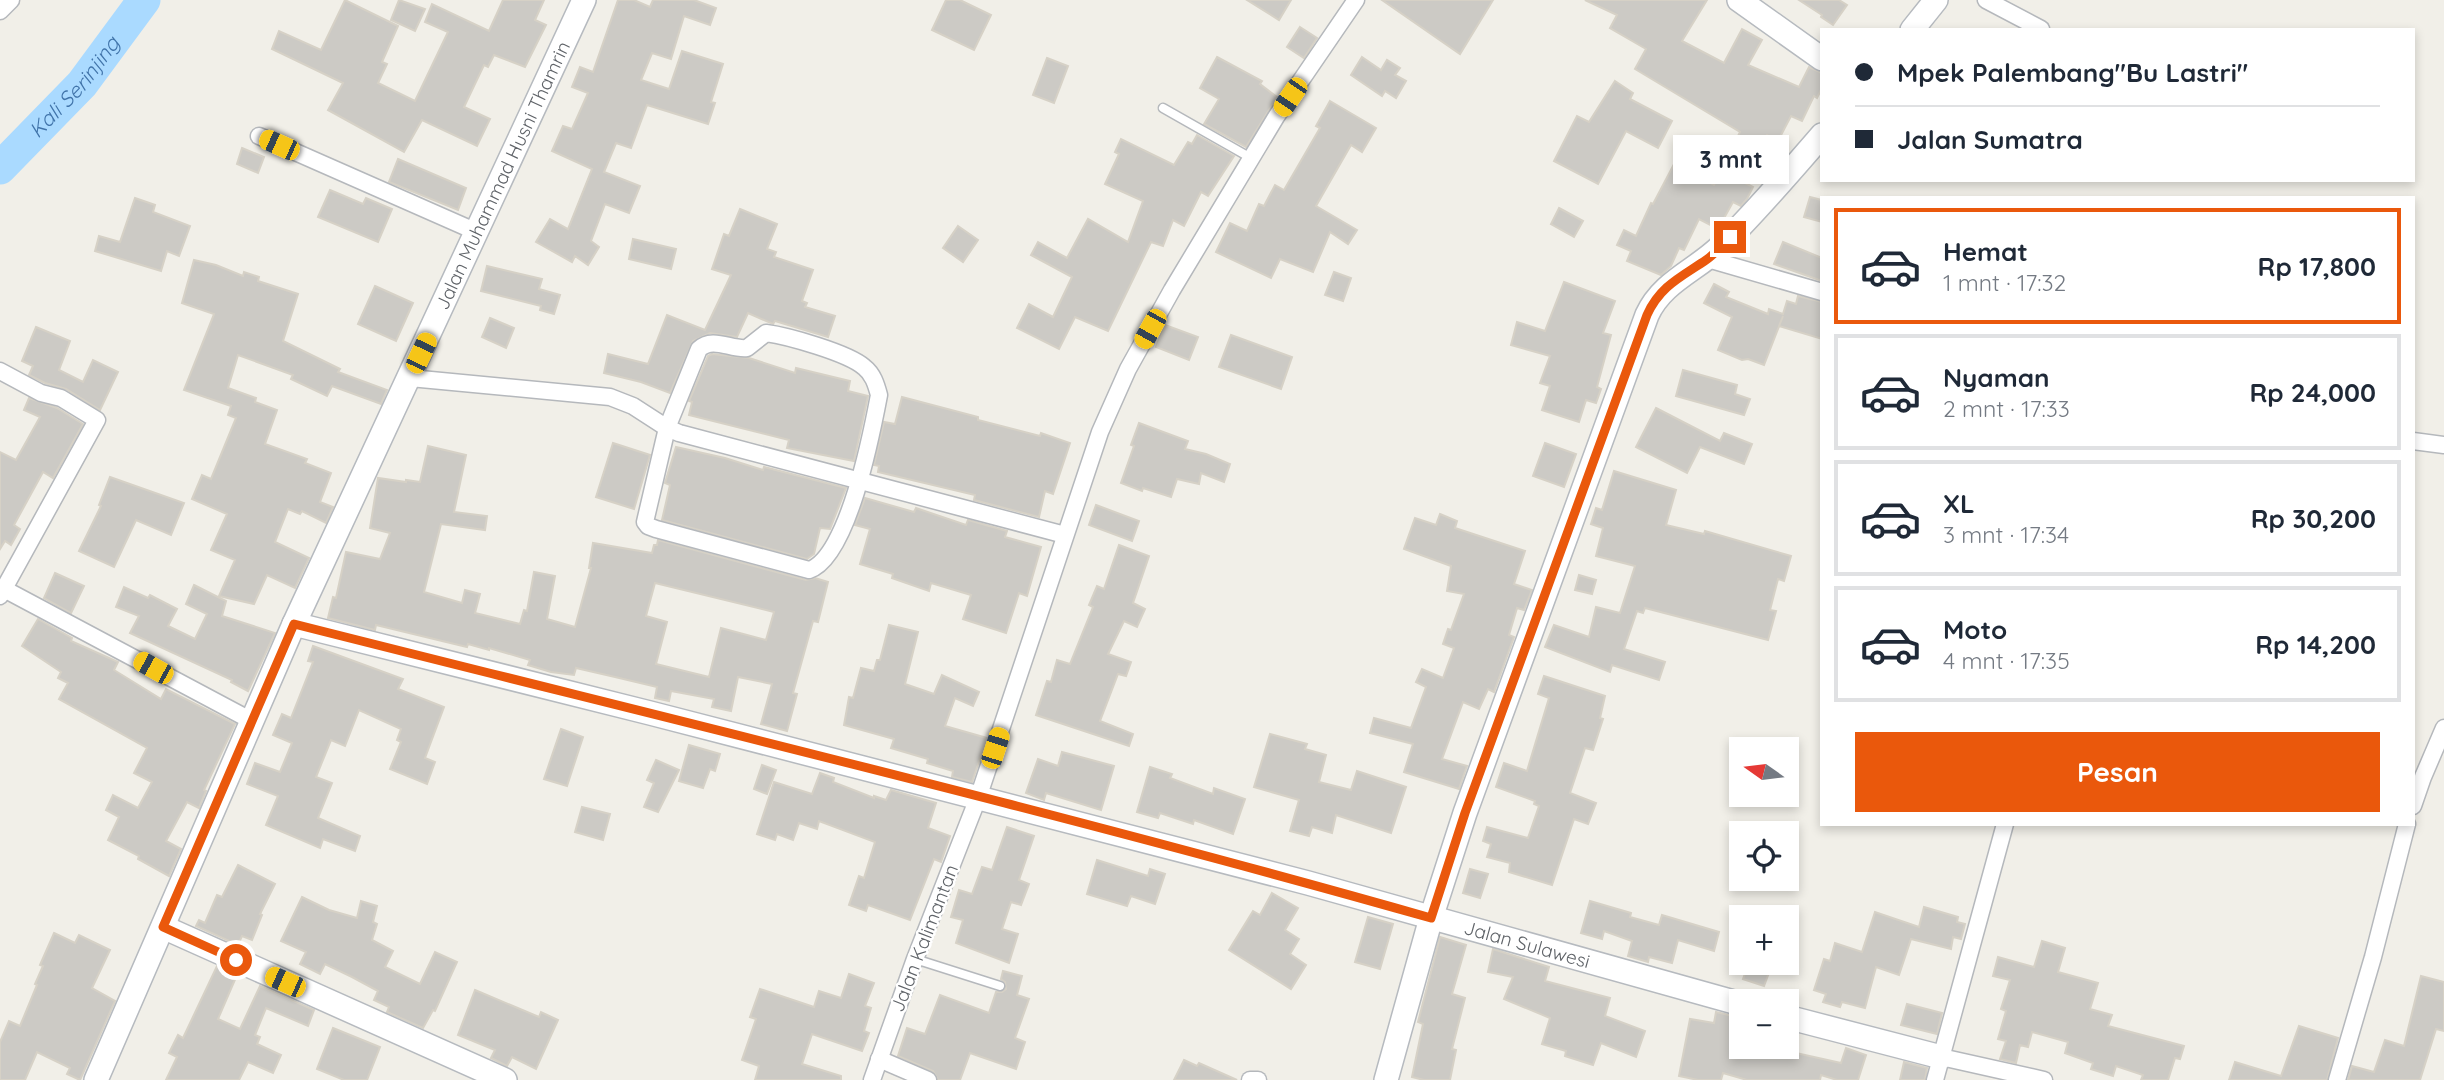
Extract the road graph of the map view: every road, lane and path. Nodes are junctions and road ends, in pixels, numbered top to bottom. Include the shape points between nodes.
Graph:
1 (11, 0) edge
2 (584, 0) edge
3 (1356, 0) edge
4 (1739, 0) edge
5 (1936, 0) edge
6 (1986, 0) edge
7 (0, 11) edge
8 (1914, 28) edge
9 (2039, 28) edge
10 (1820, 58) edge
11 (1164, 108) dead end
12 (259, 136) dead end
13 (1820, 137) edge
14 (1251, 158) junction
15 (477, 232) junction
16 (1708, 259) junction
17 (1820, 291) edge
18 (0, 372) edge
19 (410, 378) junction
20 (667, 428) junction
21 (2415, 441) edge
22 (2444, 445) edge
23 (860, 481) junction
24 (1065, 535) junction
25 (2, 592) edge
26 (294, 624) junction
27 (252, 721) junction
28 (2444, 728) edge
29 (978, 798) junction
30 (2415, 800) edge
31 (2004, 826) edge
32 (2406, 826) edge
33 (1431, 918) junction
34 (163, 927) junction
35 (915, 959) junction
36 (1000, 986) dead end
37 (1729, 1001) edge
38 (1799, 1020) edge
39 (1941, 1057) junction
40 (879, 1059) junction
41 (96, 1080) edge
42 (505, 1080) edge
43 (872, 1080) edge
44 (928, 1080) edge
45 (1250, 1080) edge
46 (1258, 1080) edge
47 (1386, 1080) edge
48 (1935, 1080) edge
49 (2044, 1080) edge
50 (2337, 1080) edge

1 - 7 street
2 - 15 street, Jalan Muhammad Husni Thamrin
3 - 14 street, Jalan Kalimantan
4 - 10 street
5 - 8 street
6 - 9 street
11 - 14 lane
12 - 15 street
13 - 16 street
14 - 24 street, Jalan Kalimantan via 1128,369 1100,432
15 - 19 street, Jalan Muhammad Husni Thamrin
16 - 17 street
16 - 33 street via 1666,287 1647,315
18 - 25 street via 41,394 61,398 97,420
19 - 20 street via 610,397
19 - 26 street, Jalan Muhammad Husni Thamrin
20 - 23 street
20 - 23 street via 646,524 803,570 814,569 837,540
20 - 23 street via 703,345 743,349 770,333 841,354 870,373 879,395
21 - 22 street
23 - 24 street
24 - 29 street, Jalan Kalimantan
25 - 27 street
26 - 27 street, Jalan Muhammad Husni Thamrin
26 - 29 street, Jalan Sulawesi
27 - 34 street, Jalan Muhammad Husni Thamrin
28 - 30 street
29 - 33 street, Jalan Sulawesi
29 - 35 street, Jalan Kalimantan
31 - 39 street
32 - 50 street
33 - 37 street, Jalan Sulawesi
33 - 47 street
34 - 41 street, Jalan Muhammad Husni Thamrin
34 - 42 street
35 - 36 lane
35 - 40 street, Jalan Kalimantan
38 - 39 street
39 - 48 street
39 - 49 street
40 - 43 street, Jalan Kalimantan
40 - 44 street
45 - 46 street

